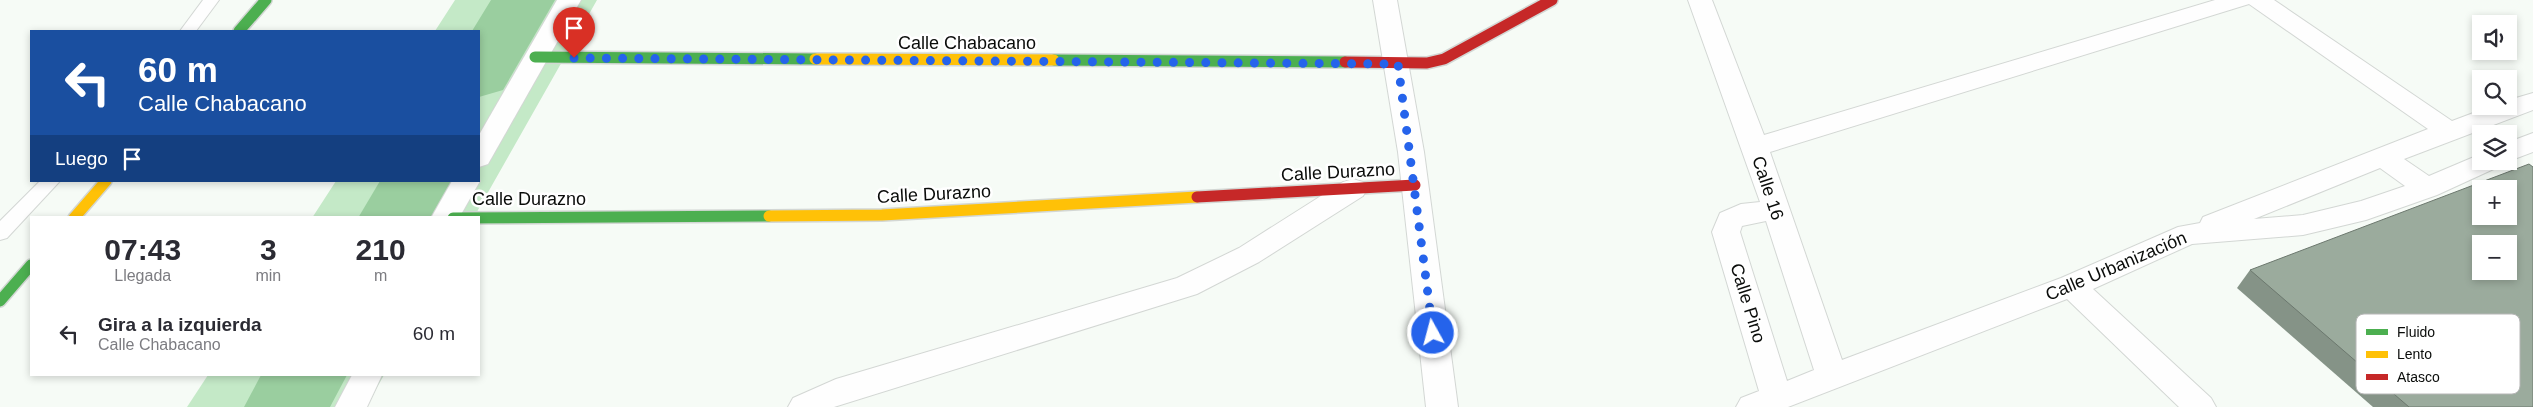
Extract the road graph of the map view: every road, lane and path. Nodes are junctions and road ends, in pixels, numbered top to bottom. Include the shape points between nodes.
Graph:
1 (211, 0) edge
2 (266, 0) edge
3 (569, 0) edge
4 (1385, 0) edge
5 (1552, 0) edge
6 (1700, 0) edge
7 (2240, 0) edge
8 (2258, 0) edge
9 (189, 30) edge
10 (240, 30) edge
11 (535, 57) junction
12 (1398, 64) junction
13 (2533, 101) edge
14 (2449, 131) junction
15 (2533, 142) edge
16 (1755, 147) junction
17 (2517, 149) edge
18 (480, 156) edge
19 (2383, 157) junction
20 (2472, 168) edge
21 (50, 182) edge
22 (105, 182) edge
23 (465, 182) edge
24 (1415, 185) junction
25 (2427, 188) junction
26 (1353, 189) junction
27 (1775, 210) junction
28 (76, 216) edge
29 (446, 216) edge
30 (480, 218) edge
31 (0, 233) edge
32 (2188, 234) junction
33 (30, 266) edge
34 (2071, 286) junction
35 (0, 300) edge
36 (366, 376) edge
37 (1832, 377) junction
38 (1765, 403) edge
39 (351, 407) edge
40 (804, 407) edge
41 (1442, 407) edge
42 (2200, 407) edge

1 - 9 lane
2 - 10 street
3 - 11 street
4 - 12 street
5 - 12 street, Calle Chabacano via 1444,59
6 - 16 street, Calle 16
7 - 16 street
8 - 14 street
11 - 12 street, Calle Chabacano
11 - 18 street
12 - 24 street
13 - 14 street
14 - 19 street
15 - 17 street
16 - 27 street, Calle 16
19 - 25 street
19 - 32 street
20 - 25 street, Calle Urbanización
21 - 31 lane
22 - 28 street
23 - 29 street
24 - 26 street, Calle Durazno
24 - 41 street
25 - 32 street, Calle Urbanización via 2366,210 2303,225
26 - 30 street, Calle Durazno via 882,215
26 - 40 street via 1249,254 1187,286 836,392
27 - 37 street, Calle 16
27 - 38 street, Calle Pino via 1741,214 1730,220 1726,232
32 - 34 street, Calle Urbanización
33 - 35 street
34 - 37 street, Calle Urbanización
34 - 42 street
36 - 39 street
37 - 38 street, Calle Urbanización

